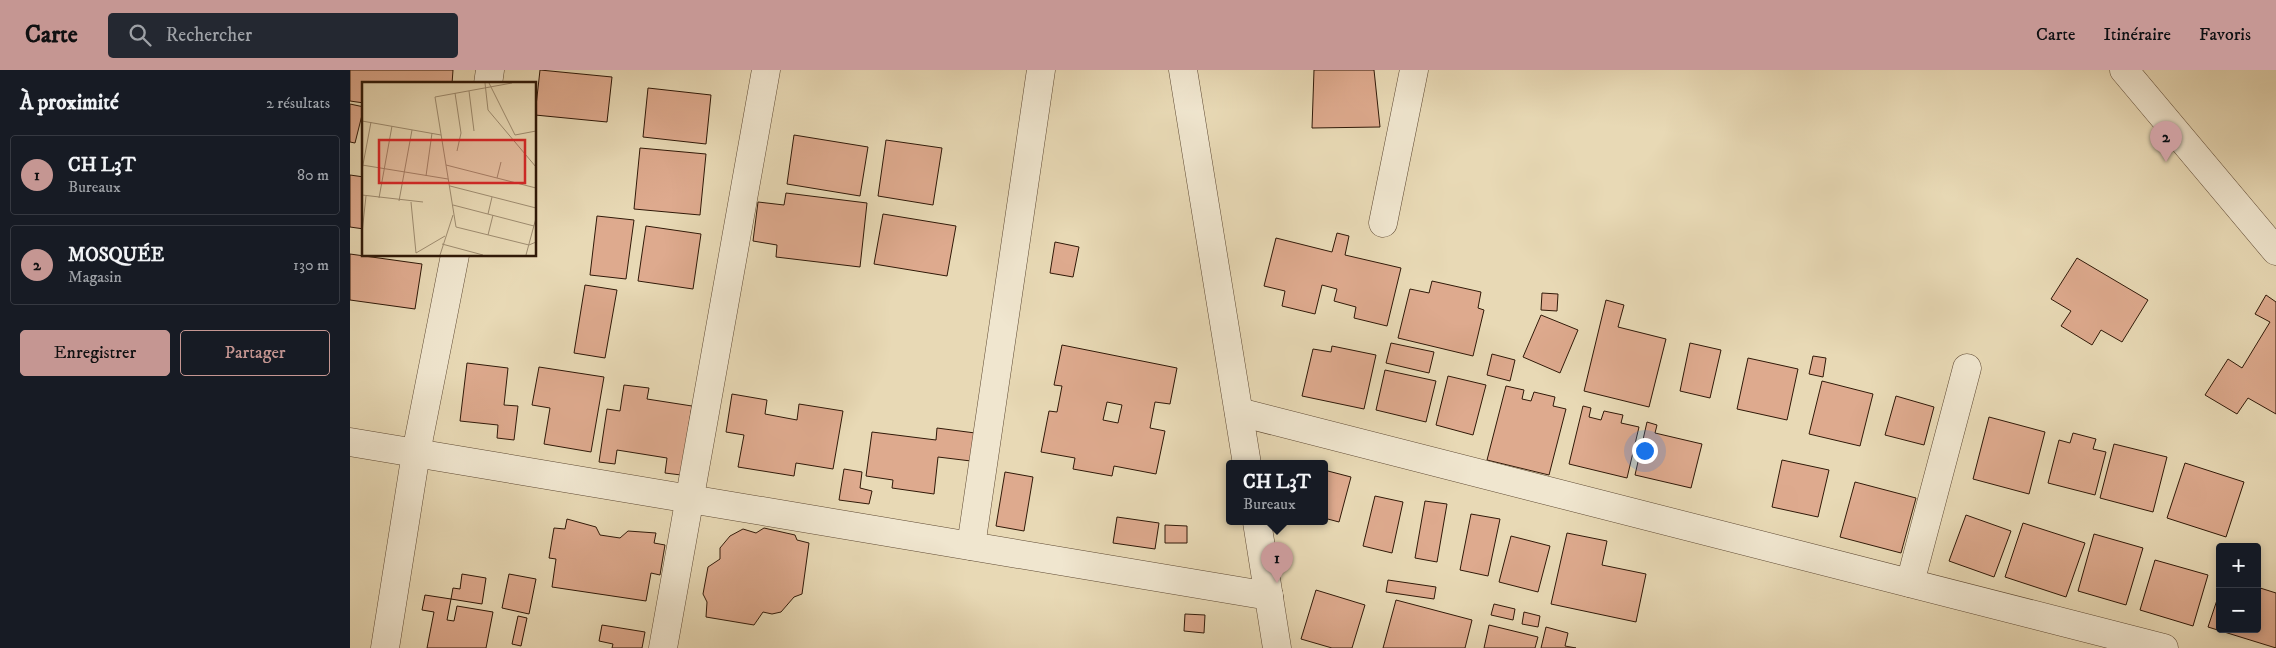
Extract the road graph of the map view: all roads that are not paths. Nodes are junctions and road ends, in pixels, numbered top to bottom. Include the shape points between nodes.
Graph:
1 (766, 70) edge
2 (1040, 70) edge
3 (1183, 70) edge
4 (1414, 70) edge
5 (2124, 70) edge
6 (1383, 223) dead end
7 (2276, 250) edge
8 (455, 256) edge
9 (1967, 368) dead end
10 (1239, 412) junction
11 (350, 442) edge
12 (416, 453) junction
13 (1246, 460) edge
14 (689, 499) junction
15 (1257, 525) edge
16 (971, 546) junction
17 (1910, 583) junction
18 (1269, 596) junction
19 (385, 648) edge
20 (663, 648) edge
21 (1277, 648) edge
22 (2164, 648) edge

1 - 14 street
2 - 16 street
3 - 10 street
4 - 6 street
5 - 7 street
8 - 12 street
9 - 17 street
10 - 13 street
10 - 17 street
11 - 12 street
12 - 14 street
12 - 19 street
14 - 16 street
14 - 20 street
15 - 18 street
16 - 18 street
17 - 22 street
18 - 21 street

